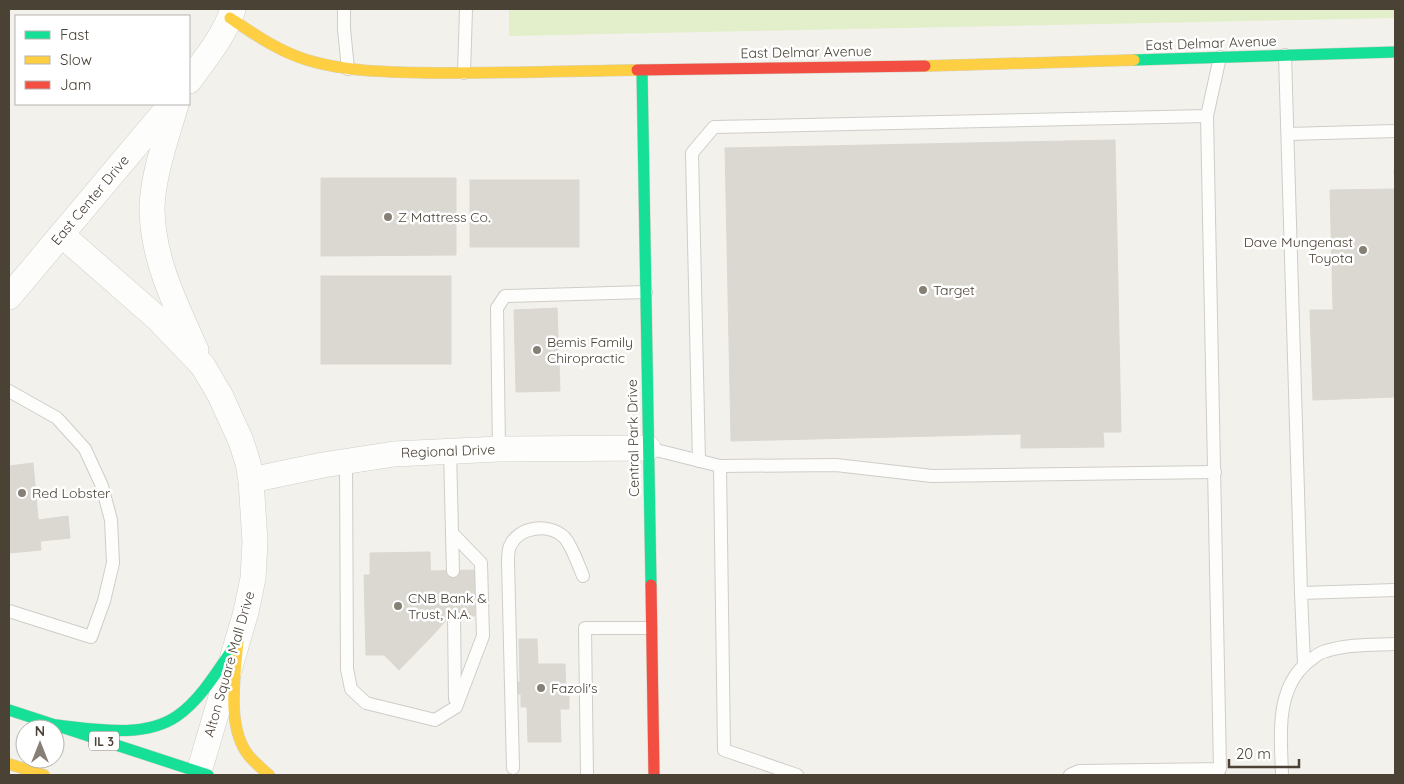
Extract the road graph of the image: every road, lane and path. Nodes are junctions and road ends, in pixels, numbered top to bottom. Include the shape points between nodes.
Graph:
1 (344, 9) edge
2 (466, 9) edge
3 (231, 13) edge
4 (1395, 52) edge
5 (1285, 55) junction
6 (1220, 57) junction
7 (348, 69) junction
8 (642, 70) junction
9 (464, 73) junction
10 (190, 80) edge
11 (170, 105) edge
12 (176, 105) edge
13 (1207, 116) junction
14 (1395, 131) edge
15 (1288, 134) junction
16 (62, 235) junction
17 (646, 292) junction
18 (9, 297) edge
19 (202, 366) junction
20 (9, 390) edge
21 (648, 448) junction
22 (499, 449) junction
23 (450, 450) junction
24 (346, 461) junction
25 (699, 461) junction
26 (720, 466) junction
27 (1215, 472) junction
28 (251, 480) junction
29 (452, 533) junction
30 (453, 571) dead end
31 (583, 576) dead end
32 (1395, 590) edge
33 (1301, 593) junction
34 (9, 611) edge
35 (454, 616) dead end
36 (651, 628) junction
37 (238, 641) junction
38 (1395, 644) edge
39 (1304, 664) junction
40 (456, 706) junction
41 (9, 710) edge
42 (37, 719) edge
43 (65, 726) edge
44 (65, 728) edge
45 (9, 764) edge
46 (513, 768) dead end
47 (201, 774) edge
48 (44, 775) edge
49 (269, 775) edge
50 (587, 775) edge
51 (654, 775) edge
52 (797, 775) edge
53 (1070, 775) edge
54 (1282, 775) edge

1 - 7 lane
2 - 9 lane
3 - 7 street, East Delmar Avenue via 260,39 287,53
3 - 10 street
4 - 5 street, East Delmar Avenue
5 - 6 street, East Delmar Avenue
5 - 15 lane
6 - 8 street, East Delmar Avenue via 989,65
6 - 13 lane
7 - 9 street, East Delmar Avenue
8 - 9 street, East Delmar Avenue
8 - 17 street, Central Park Drive
11 - 16 street, East Center Drive
12 - 19 street via 155,180 152,208 155,241 176,305
13 - 25 lane via 714,127 692,153
13 - 27 lane
14 - 15 lane
15 - 33 lane
16 - 18 street, East Center Drive
16 - 19 street, Alton Square Mall Drive via 157,318
17 - 21 street, Central Park Drive
17 - 22 lane via 505,296 497,308
19 - 28 street, Alton Square Mall Drive via 220,395 241,441
20 - 34 lane via 57,418 85,448 102,486 111,520 112,562 92,637
21 - 22 street, Regional Drive
21 - 25 lane
21 - 36 street, Central Park Drive
22 - 23 street, Regional Drive
23 - 24 street, Regional Drive
23 - 29 lane
24 - 28 street, Regional Drive
24 - 40 lane via 347,670 351,689 366,703 436,720
25 - 26 lane
26 - 27 lane via 836,465 932,476
26 - 52 lane via 724,750
27 - 53 lane via 1220,769 1079,771
28 - 37 street, Alton Square Mall Drive via 255,542 253,578
29 - 30 lane
29 - 40 lane via 481,562 483,636
31 - 46 lane via 565,538 551,529 535,528 520,534 510,546
32 - 33 lane
33 - 39 lane
35 - 40 lane
36 - 50 lane via 585,628
36 - 51 street, Central Park Drive
37 - 43 street via 178,716 157,725 119,730
37 - 47 street, Alton Square Mall Drive
37 - 49 street via 234,693 236,731 248,755
38 - 39 lane via 1324,651
39 - 54 lane via 1292,679 1282,709
41 - 42 street, IL 3
44 - 47 street, IL 3
45 - 48 street

